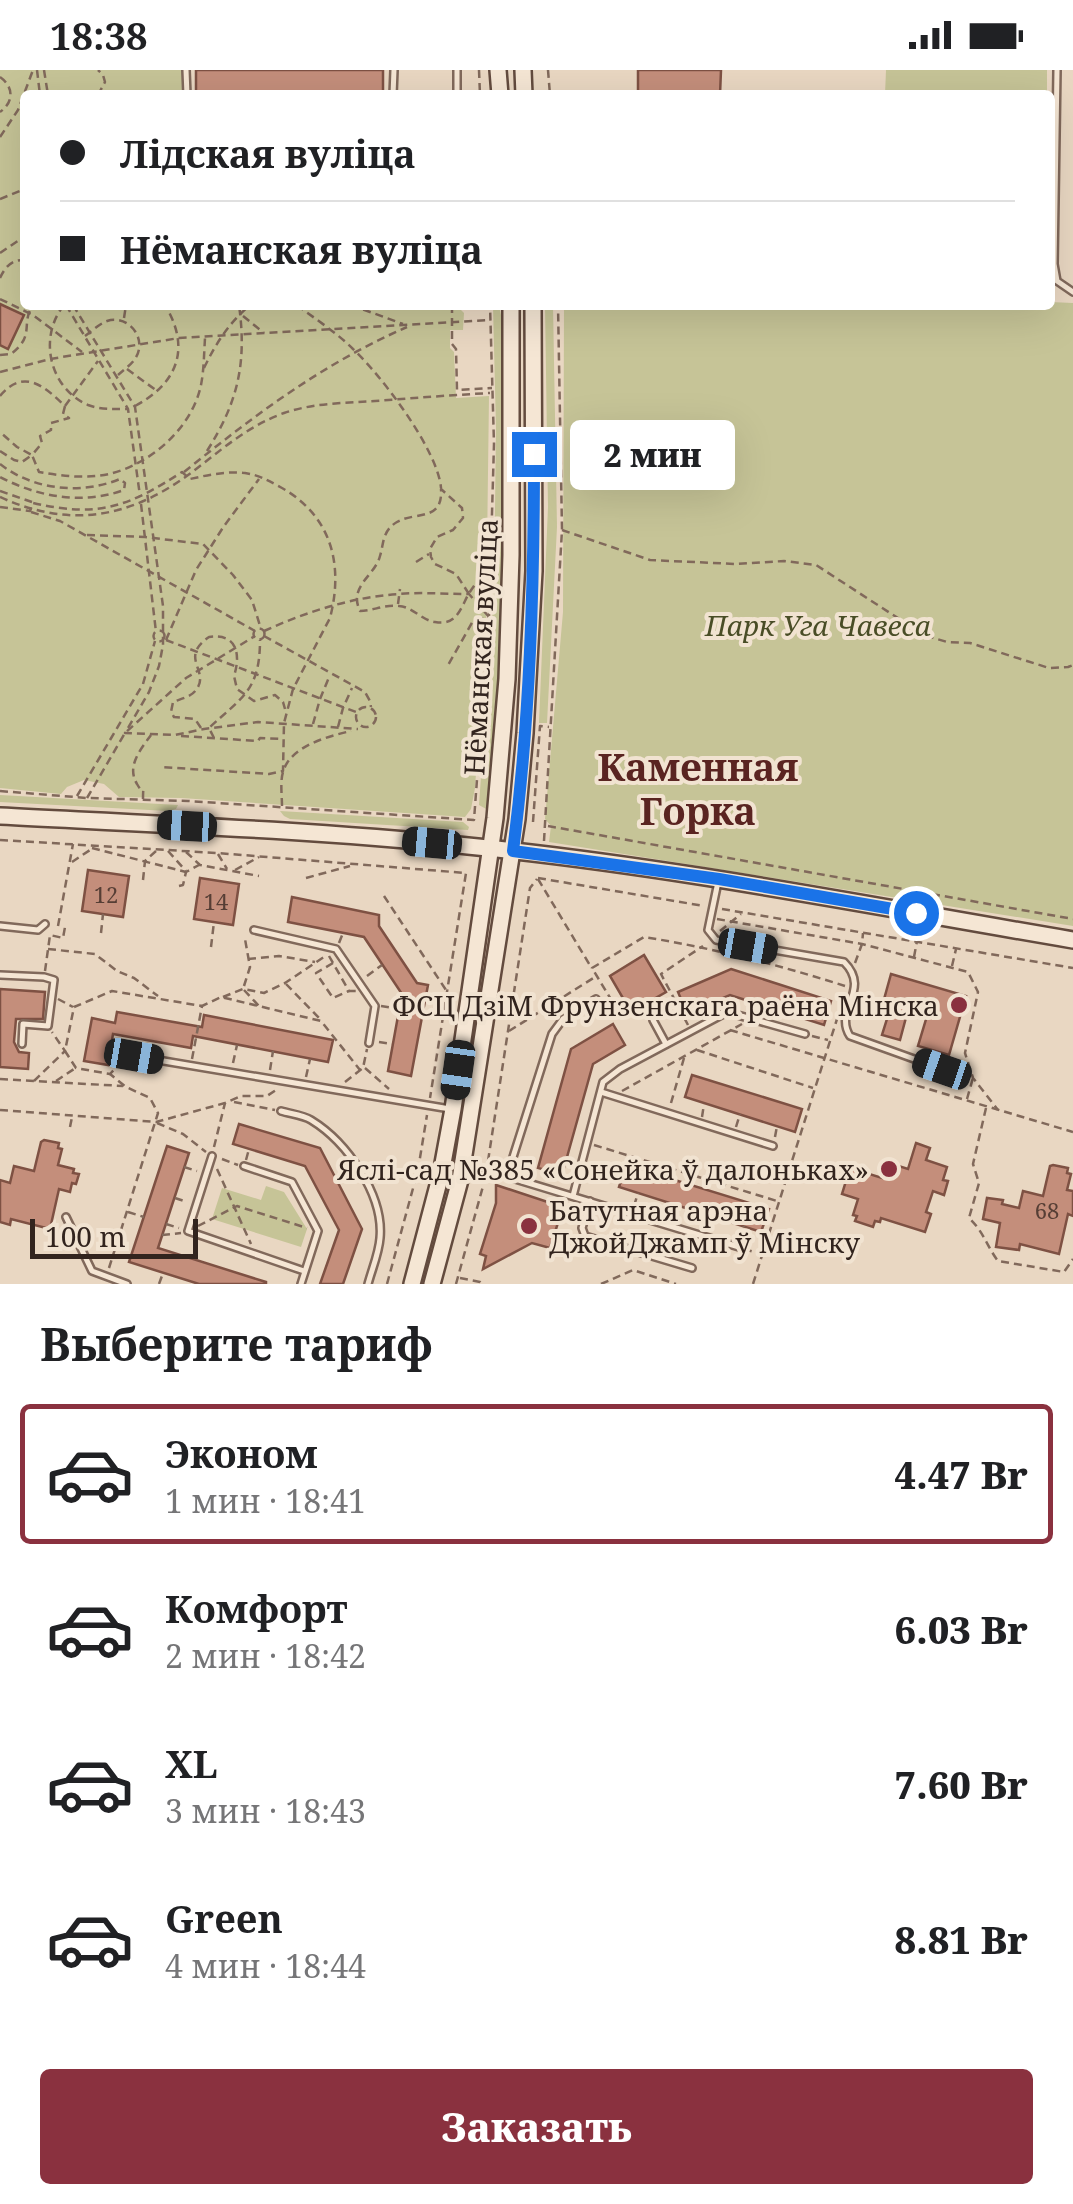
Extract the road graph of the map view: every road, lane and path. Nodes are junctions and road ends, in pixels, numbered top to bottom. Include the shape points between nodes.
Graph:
1 (1057, 70) edge
2 (0, 77) edge
3 (20, 105) edge
4 (0, 112) edge
5 (0, 137) edge
6 (1055, 199) edge
7 (20, 261) edge
8 (1055, 270) edge
9 (0, 278) edge
10 (1073, 292) edge
11 (22, 310) edge
12 (30, 310) edge
13 (61, 310) edge
14 (69, 310) edge
15 (76, 310) edge
16 (125, 310) edge
17 (168, 310) edge
18 (237, 310) edge
19 (240, 310) edge
20 (244, 310) edge
21 (304, 310) edge
22 (361, 310) edge
23 (452, 310) edge
24 (490, 310) edge
25 (510, 310) edge
26 (533, 310) edge
27 (558, 310) edge
28 (28, 313) junction
29 (240, 313) junction
30 (491, 320) junction
31 (123, 321) junction
32 (452, 322) junction
33 (412, 324) junction
34 (404, 325) junction
35 (51, 329) junction
36 (329, 329) junction
37 (90, 332) junction
38 (264, 333) junction
39 (242, 334) junction
40 (222, 335) junction
41 (85, 336) junction
42 (204, 336) junction
43 (179, 338) junction
44 (139, 344) junction
45 (102, 350) junction
46 (94, 351) junction
47 (356, 351) junction
48 (83, 353) junction
49 (0, 355) edge
50 (50, 358) junction
51 (99, 360) junction
52 (126, 368) junction
53 (203, 370) junction
54 (0, 372) edge
55 (117, 376) junction
56 (202, 380) junction
57 (210, 382) dead end
58 (230, 386) dead end
59 (238, 386) junction
60 (492, 390) junction
61 (158, 392) junction
62 (73, 395) junction
63 (0, 396) edge
64 (395, 399) junction
65 (65, 406) junction
66 (135, 406) junction
67 (128, 408) junction
68 (188, 416) junction
69 (194, 422) dead end
70 (0, 432) edge
71 (0, 451) edge
72 (32, 455) junction
73 (203, 456) junction
74 (143, 459) junction
75 (14, 460) junction
76 (0, 464) edge
77 (136, 464) junction
78 (8, 470) junction
79 (38, 472) junction
80 (184, 474) junction
81 (0, 477) edge
82 (261, 477) junction
83 (36, 482) junction
84 (441, 490) junction
85 (0, 494) edge
86 (148, 496) junction
87 (141, 500) junction
88 (33, 503) junction
89 (0, 506) edge
90 (30, 510) junction
91 (562, 530) junction
92 (85, 535) junction
93 (146, 537) junction
94 (154, 538) junction
95 (210, 549) junction
96 (431, 554) junction
97 (490, 555) junction
98 (379, 558) junction
99 (416, 562) dead end
100 (386, 563) dead end
101 (150, 571) junction
102 (160, 577) junction
103 (399, 591) junction
104 (186, 592) junction
105 (469, 594) junction
106 (356, 601) junction
107 (333, 606) junction
108 (398, 606) junction
109 (489, 617) junction
110 (156, 632) junction
111 (255, 634) junction
112 (262, 634) junction
113 (165, 636) junction
114 (155, 640) junction
115 (235, 648) junction
116 (195, 652) junction
117 (214, 659) junction
118 (306, 660) junction
119 (1073, 665) edge
120 (236, 667) junction
121 (447, 667) dead end
122 (198, 670) junction
123 (256, 674) junction
124 (331, 674) junction
125 (353, 686) junction
126 (292, 688) junction
127 (244, 696) junction
128 (320, 699) junction
129 (370, 707) junction
130 (343, 708) junction
131 (286, 712) junction
132 (356, 712) junction
133 (284, 723) junction
134 (313, 726) junction
135 (550, 727) junction
136 (209, 728) junction
137 (360, 728) junction
138 (202, 729) junction
139 (338, 731) junction
140 (125, 733) junction
141 (152, 734) junction
142 (175, 735) junction
143 (214, 738) junction
144 (283, 739) junction
145 (105, 750) junction
146 (113, 754) junction
147 (160, 767) dead end
148 (283, 771) junction
149 (0, 791) edge
150 (76, 797) junction
151 (87, 798) junction
152 (143, 800) junction
153 (282, 808) junction
154 (0, 816) edge
155 (533, 822) dead end
156 (545, 826) junction
157 (0, 840) edge
158 (544, 841) dead end
159 (73, 844) junction
160 (92, 847) junction
161 (490, 849) junction
162 (157, 850) junction
163 (167, 850) junction
164 (185, 851) junction
165 (513, 851) junction
166 (217, 853) junction
167 (260, 856) junction
168 (145, 861) junction
169 (70, 864) junction
170 (357, 864) junction
171 (200, 865) junction
172 (228, 870) junction
173 (234, 871) junction
174 (186, 872) junction
175 (259, 876) dead end
176 (306, 878) dead end
177 (538, 878) junction
178 (719, 879) junction
179 (143, 880) dead end
180 (465, 880) junction
181 (474, 882) dead end
182 (179, 886) dead end
183 (517, 887) dead end
184 (530, 888) junction
185 (384, 896) dead end
186 (711, 907) junction
187 (742, 912) junction
188 (103, 914) dead end
189 (710, 917) junction
190 (1073, 919) edge
191 (732, 921) junction
192 (214, 922) dead end
193 (46, 924) dead end
194 (0, 926) edge
195 (58, 926) dead end
196 (66, 926) dead end
197 (254, 930) dead end
198 (863, 932) junction
199 (101, 933) dead end
200 (879, 935) junction
201 (713, 937) junction
202 (245, 939) dead end
203 (1073, 940) edge
204 (917, 942) junction
205 (862, 944) junction
206 (702, 946) junction
207 (211, 947) dead end
208 (956, 948) junction
209 (48, 949) junction
210 (336, 949) junction
211 (880, 949) junction
212 (328, 955) junction
213 (248, 958) junction
214 (914, 958) junction
215 (316, 963) junction
216 (333, 963) junction
217 (382, 965) dead end
218 (952, 967) junction
219 (592, 968) junction
220 (1073, 968) edge
221 (852, 970) junction
222 (0, 975) edge
223 (597, 976) junction
224 (44, 977) junction
225 (360, 982) junction
226 (285, 983) junction
227 (243, 989) junction
228 (349, 990) junction
229 (366, 991) junction
230 (446, 992) junction
231 (52, 996) junction
232 (222, 998) junction
233 (596, 998) dead end
234 (162, 999) junction
235 (648, 1002) dead end
236 (841, 1004) dead end
237 (678, 1005) junction
238 (202, 1006) junction
239 (375, 1006) junction
240 (260, 1007) junction
241 (74, 1008) junction
242 (399, 1009) dead end
243 (752, 1018) junction
244 (655, 1019) junction
245 (321, 1021) junction
246 (48, 1026) junction
247 (691, 1030) junction
248 (730, 1030) junction
249 (508, 1031) junction
250 (804, 1034) joint
251 (830, 1041) junction
252 (369, 1042) joint
253 (22, 1044) dead end
254 (237, 1044) dead end
255 (392, 1044) dead end
256 (666, 1044) junction
257 (111, 1048) dead end
258 (696, 1050) junction
259 (65, 1051) junction
260 (273, 1052) dead end
261 (128, 1055) junction
262 (366, 1055) dead end
263 (684, 1056) junction
264 (310, 1058) dead end
265 (824, 1059) junction
266 (190, 1066) junction
267 (76, 1068) junction
268 (362, 1069) junction
269 (942, 1069) joint
270 (232, 1072) junction
271 (110, 1074) junction
272 (268, 1078) junction
273 (973, 1078) junction
274 (0, 1079) edge
275 (34, 1081) junction
276 (54, 1082) junction
277 (305, 1084) junction
278 (126, 1087) junction
279 (814, 1088) junction
280 (279, 1089) dead end
281 (334, 1090) junction
282 (601, 1092) junction
283 (614, 1096) junction
284 (966, 1100) junction
285 (402, 1101) junction
286 (228, 1102) junction
287 (704, 1104) dead end
288 (429, 1106) junction
289 (986, 1106) junction
290 (0, 1110) edge
291 (453, 1110) junction
292 (998, 1110) junction
293 (281, 1111) joint
294 (669, 1112) junction
295 (740, 1114) dead end
296 (72, 1116) junction
297 (156, 1122) junction
298 (700, 1123) junction
299 (70, 1126) dead end
300 (777, 1126) dead end
301 (1073, 1132) edge
302 (734, 1134) junction
303 (587, 1143) junction
304 (773, 1146) junction
305 (794, 1153) junction
306 (212, 1156) junction
307 (464, 1163) junction
308 (244, 1166) joint
309 (184, 1167) dead end
310 (487, 1170) junction
311 (206, 1173) junction
312 (506, 1176) junction
313 (638, 1193) dead end
314 (572, 1196) junction
315 (174, 1198) dead end
316 (590, 1201) junction
317 (779, 1202) junction
318 (197, 1204) junction
319 (675, 1204) dead end
320 (234, 1208) junction
321 (128, 1212) junction
322 (632, 1214) junction
323 (710, 1216) dead end
324 (144, 1217) dead end
325 (66, 1218) dead end
326 (166, 1224) dead end
327 (669, 1225) junction
328 (744, 1226) dead end
329 (188, 1232) junction
330 (318, 1232) junction
331 (162, 1236) dead end
332 (705, 1236) junction
333 (739, 1247) junction
334 (256, 1254) junction
335 (762, 1254) junction
336 (1073, 1259) edge
337 (418, 1263) junction
338 (692, 1268) dead end
339 (304, 1271) junction
340 (163, 1272) dead end
341 (434, 1277) edge
342 (106, 1278) junction
343 (457, 1281) edge
344 (126, 1284) edge
345 (160, 1284) edge
346 (300, 1284) edge
347 (368, 1284) edge
348 (387, 1284) edge
349 (412, 1284) edge
350 (482, 1284) edge
351 (601, 1284) edge
352 (676, 1284) edge
353 (752, 1284) edge

1 - 6 lane
2 - 4 path via 11,96
3 - 5 path
7 - 9 path
8 - 10 lane via 1057,281
11 - 28 path
12 - 28 path
13 - 35 path
14 - 41 path
15 - 37 path
16 - 31 path
17 - 43 path
18 - 29 path
19 - 29 path
20 - 29 path
21 - 36 path
22 - 34 path
23 - 32 path
24 - 30 path
25 - 161 main road, Нёманская вуліца via 512,555
26 - 165 main road, Нёманская вуліца via 534,571
27 - 91 path
28 - 35 path
28 - 49 path via 25,340
29 - 38 path
29 - 39 path
29 - 40 path
30 - 32 path
30 - 60 path
31 - 37 path via 108,320
31 - 44 path
32 - 33 path
32 - 60 path via 457,390
33 - 34 path
33 - 47 path
34 - 36 path
35 - 48 path
35 - 50 path
36 - 38 path
36 - 47 path
37 - 41 path
37 - 45 path
38 - 39 path
39 - 40 path
39 - 59 path
40 - 42 path
40 - 53 path
41 - 46 path
42 - 43 path
42 - 53 path
43 - 44 path
43 - 61 path via 177,363
44 - 45 path
44 - 52 path
45 - 46 path
45 - 55 path
46 - 48 path
46 - 51 path
47 - 64 path
47 - 73 path via 280,396
48 - 50 path
50 - 54 path
50 - 62 path
51 - 62 path
51 - 67 path
52 - 55 path
52 - 61 path
53 - 56 path
55 - 66 path
56 - 57 path
56 - 68 path
58 - 59 path
59 - 73 path
60 - 64 path
60 - 97 path
61 - 66 path
62 - 65 path
62 - 67 path via 107,410
63 - 65 path via 16,384 34,382
64 - 80 path via 284,413
64 - 84 path via 436,467
65 - 72 path via 69,418 52,423
66 - 67 path
66 - 74 path
67 - 77 path
68 - 69 path
68 - 74 path
70 - 72 path
71 - 75 path
72 - 75 path
72 - 79 path
73 - 80 path
74 - 77 path
74 - 86 path
75 - 78 path
76 - 78 path
77 - 79 path via 88,477
77 - 87 path
78 - 83 path
79 - 83 path
80 - 82 path
80 - 86 path
81 - 83 path via 68,498 117,492 125,483 76,489
82 - 95 path
82 - 107 path via 300,499 326,532 336,578
84 - 96 path via 464,514 454,530 432,543
84 - 98 path via 437,508 391,528
85 - 88 path
85 - 90 path
86 - 87 path
86 - 94 path
87 - 88 path via 83,510
87 - 90 path via 106,514
87 - 93 path
88 - 90 path
89 - 90 path
90 - 92 path
91 - 119 path via 650,560 816,565 924,635 1049,668
91 - 135 path
92 - 93 path
92 - 101 path
93 - 94 path
93 - 101 path
94 - 95 path
94 - 102 path
95 - 104 path
95 - 112 path via 252,600
96 - 99 path
96 - 105 path
97 - 105 path
97 - 109 path
98 - 100 path
98 - 106 path
101 - 102 path
101 - 110 path
102 - 104 path
102 - 113 path
103 - 105 path
103 - 106 path
103 - 108 path
104 - 111 path
104 - 113 path
105 - 108 path via 458,616 445,622
105 - 109 path
106 - 107 path
106 - 108 path via 366,612
107 - 112 path
107 - 118 path
109 - 121 path via 473,622
109 - 153 path via 474,820
110 - 113 path
110 - 114 path
111 - 112 path
111 - 112 path
111 - 115 path
112 - 118 path
112 - 123 path
113 - 114 path
113 - 116 path
113 - 140 path via 149,692
114 - 145 path via 144,684
115 - 116 path via 218,636
115 - 117 path
115 - 120 path
116 - 117 path
116 - 122 path
117 - 120 path
117 - 122 path
118 - 124 path
118 - 126 path
120 - 123 path
120 - 127 path via 235,683
122 - 138 path via 198,686 173,702 171,712
122 - 140 path
123 - 126 path
123 - 127 path
124 - 125 path
124 - 128 path
125 - 129 path via 368,694
125 - 130 path
126 - 128 path
126 - 131 path
127 - 131 path via 254,701 275,695
127 - 136 path
128 - 130 path
128 - 134 path
129 - 132 path
129 - 137 path via 376,719
130 - 132 path
130 - 139 path
131 - 133 path
132 - 137 path
133 - 134 path
133 - 136 path
133 - 144 path
134 - 139 path
135 - 155 path via 540,726
135 - 156 path
136 - 138 path
136 - 143 path
137 - 139 path
138 - 142 path
139 - 148 path via 308,746
140 - 141 path
140 - 146 path
141 - 142 path
141 - 152 path via 134,764
142 - 143 path
143 - 144 path
144 - 148 path
145 - 146 path
145 - 150 path
146 - 151 path
147 - 148 path
148 - 153 path
149 - 150 path
150 - 151 path
151 - 152 path
152 - 153 path
154 - 161 main road
156 - 158 path
156 - 190 path
157 - 159 path
159 - 160 path
159 - 169 path
160 - 162 path
160 - 168 path
160 - 169 path
161 - 165 main road
161 - 291 main road, Нёманская вуліца
162 - 163 path
162 - 168 path
163 - 164 path
163 - 174 path
164 - 166 path
164 - 171 path
165 - 178 main road
165 - 307 main road, Нёманская вуліца
166 - 167 path
166 - 172 path
167 - 170 path
167 - 173 path
168 - 174 path
168 - 179 path
169 - 195 path
170 - 176 path
170 - 180 path via 466,874
171 - 172 path
171 - 174 path
172 - 173 path
173 - 175 path
174 - 182 path
177 - 184 path
177 - 186 path
177 - 219 path
178 - 186 lane
178 - 203 main road
180 - 181 path
180 - 230 path
183 - 184 path
184 - 249 path
185 - 230 path
186 - 187 path
186 - 189 lane
187 - 191 path
187 - 198 path
188 - 199 path
189 - 191 path
189 - 201 lane
191 - 201 path
191 - 205 path
192 - 207 path
193 - 194 lane via 38,930
196 - 209 path via 63,938 50,936
197 - 210 lane
198 - 200 path
198 - 205 path
200 - 204 path
200 - 211 path
201 - 221 lane via 844,962
202 - 213 path
204 - 208 path
204 - 214 path
205 - 211 path
205 - 221 path
206 - 219 path via 644,937
206 - 221 path via 847,986
206 - 237 path via 661,974
208 - 218 path
208 - 220 path
209 - 224 path
209 - 234 path via 96,954
210 - 212 path
210 - 225 lane
211 - 214 path
212 - 215 path
212 - 216 path
213 - 215 path
213 - 227 path
214 - 218 path
215 - 226 path
216 - 228 path
216 - 228 path via 316,973 333,998
217 - 225 path
218 - 273 path via 968,972 978,992 965,1052
219 - 223 path
221 - 269 lane via 856,982 845,1023 850,1036
222 - 224 lane
223 - 244 path via 618,1011
223 - 249 path
224 - 231 lane via 54,980
225 - 229 lane
226 - 227 path via 264,993
226 - 245 path
227 - 232 path
227 - 240 path
228 - 229 path
229 - 239 lane
230 - 288 path
231 - 241 path
231 - 246 lane
232 - 238 path
232 - 240 path
233 - 312 lane via 552,1034
234 - 238 path
234 - 241 path via 112,991
235 - 244 path
236 - 251 path
237 - 244 path
237 - 247 path
238 - 266 path
239 - 242 path
239 - 252 lane
240 - 245 path
241 - 259 path
243 - 247 lane via 727,1012
243 - 248 path
243 - 250 lane
244 - 256 lane
245 - 268 path
246 - 253 lane via 24,1024
246 - 259 path
247 - 256 lane
248 - 258 path
248 - 265 path
249 - 310 path
250 - 251 path
251 - 265 path
252 - 255 path
254 - 270 path
256 - 282 lane via 620,1069
257 - 261 path
258 - 263 path
258 - 279 path
259 - 267 path
259 - 275 path
260 - 272 path
261 - 266 lane
261 - 271 path
262 - 268 path
263 - 283 path
263 - 294 path
264 - 277 path
265 - 279 path
265 - 284 path
266 - 270 lane
267 - 271 path
267 - 276 path
268 - 281 path
268 - 285 path
269 - 273 path
270 - 272 lane
271 - 278 path
272 - 277 lane
273 - 284 path
273 - 292 path
274 - 275 path
275 - 276 path
276 - 278 path
277 - 281 lane
278 - 297 path via 150,1098
279 - 305 path
280 - 286 path
281 - 285 lane
282 - 283 lane
282 - 303 lane
283 - 294 lane
284 - 289 path
285 - 288 lane
286 - 293 path
286 - 297 path
286 - 306 path
287 - 298 path
288 - 291 lane
288 - 348 path
289 - 292 path
289 - 336 path via 973,1164 980,1183 969,1218 998,1261 1064,1272
290 - 296 path
291 - 337 main road, Нёманская вуліца
292 - 301 path
293 - 347 lane via 308,1118 353,1156 374,1199 380,1236
294 - 298 lane
295 - 302 path
296 - 297 path
296 - 299 path
297 - 306 path
297 - 321 path
298 - 302 lane
300 - 304 path
302 - 304 lane
303 - 314 lane
303 - 317 path
304 - 305 path
305 - 317 path
306 - 308 path
306 - 311 lane
306 - 320 path
307 - 310 lane
307 - 341 main road, Нёманская вуліца
308 - 330 lane via 292,1182
309 - 311 path
310 - 312 lane
310 - 343 path
311 - 318 lane
312 - 314 lane
313 - 322 path
314 - 316 lane
315 - 318 path
316 - 322 lane
316 - 338 lane via 585,1236
317 - 335 path
318 - 329 lane
319 - 327 path
320 - 329 path
320 - 330 path
320 - 334 path
321 - 324 path
321 - 342 path
322 - 327 lane
323 - 332 path
325 - 342 lane via 92,1270
326 - 329 path
327 - 332 lane
328 - 333 path
329 - 331 path
329 - 334 lane
330 - 339 lane
332 - 333 lane
333 - 335 path
334 - 339 lane
335 - 353 path
337 - 341 main road
337 - 349 main road, Нёманская вуліца
339 - 346 lane
340 - 345 path
342 - 344 lane
343 - 350 path
351 - 352 path via 632,1270

